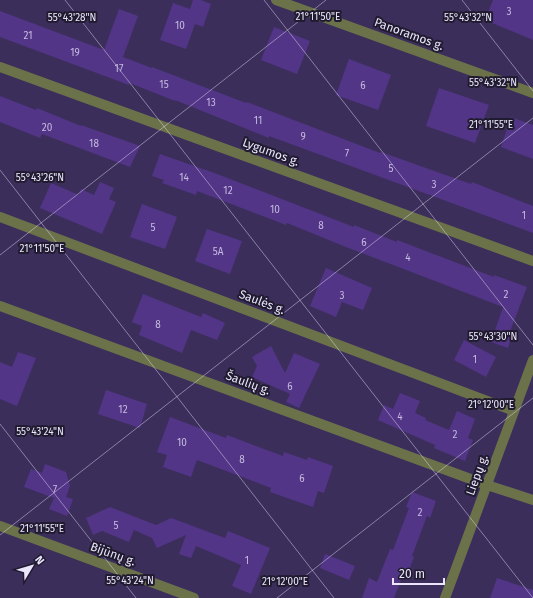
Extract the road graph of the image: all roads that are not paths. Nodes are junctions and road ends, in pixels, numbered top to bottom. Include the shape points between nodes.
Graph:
1 (276, 0) edge
2 (0, 66) edge
3 (533, 93) edge
4 (0, 217) edge
5 (533, 261) edge
6 (0, 306) edge
7 (532, 366) edge
8 (514, 411) junction
9 (487, 485) junction
10 (533, 500) edge
11 (0, 526) edge
12 (194, 598) edge
13 (444, 598) edge

1 - 3 street, Panoramos g.
2 - 5 street, Lygumos g.
4 - 8 street, Saulės g.
6 - 9 street, Šaulių g.
7 - 8 street, Liepų g.
8 - 9 street, Liepų g.
9 - 10 street, Šaulių g.
9 - 13 street, Liepų g.
11 - 12 street, Bijūnų g.

